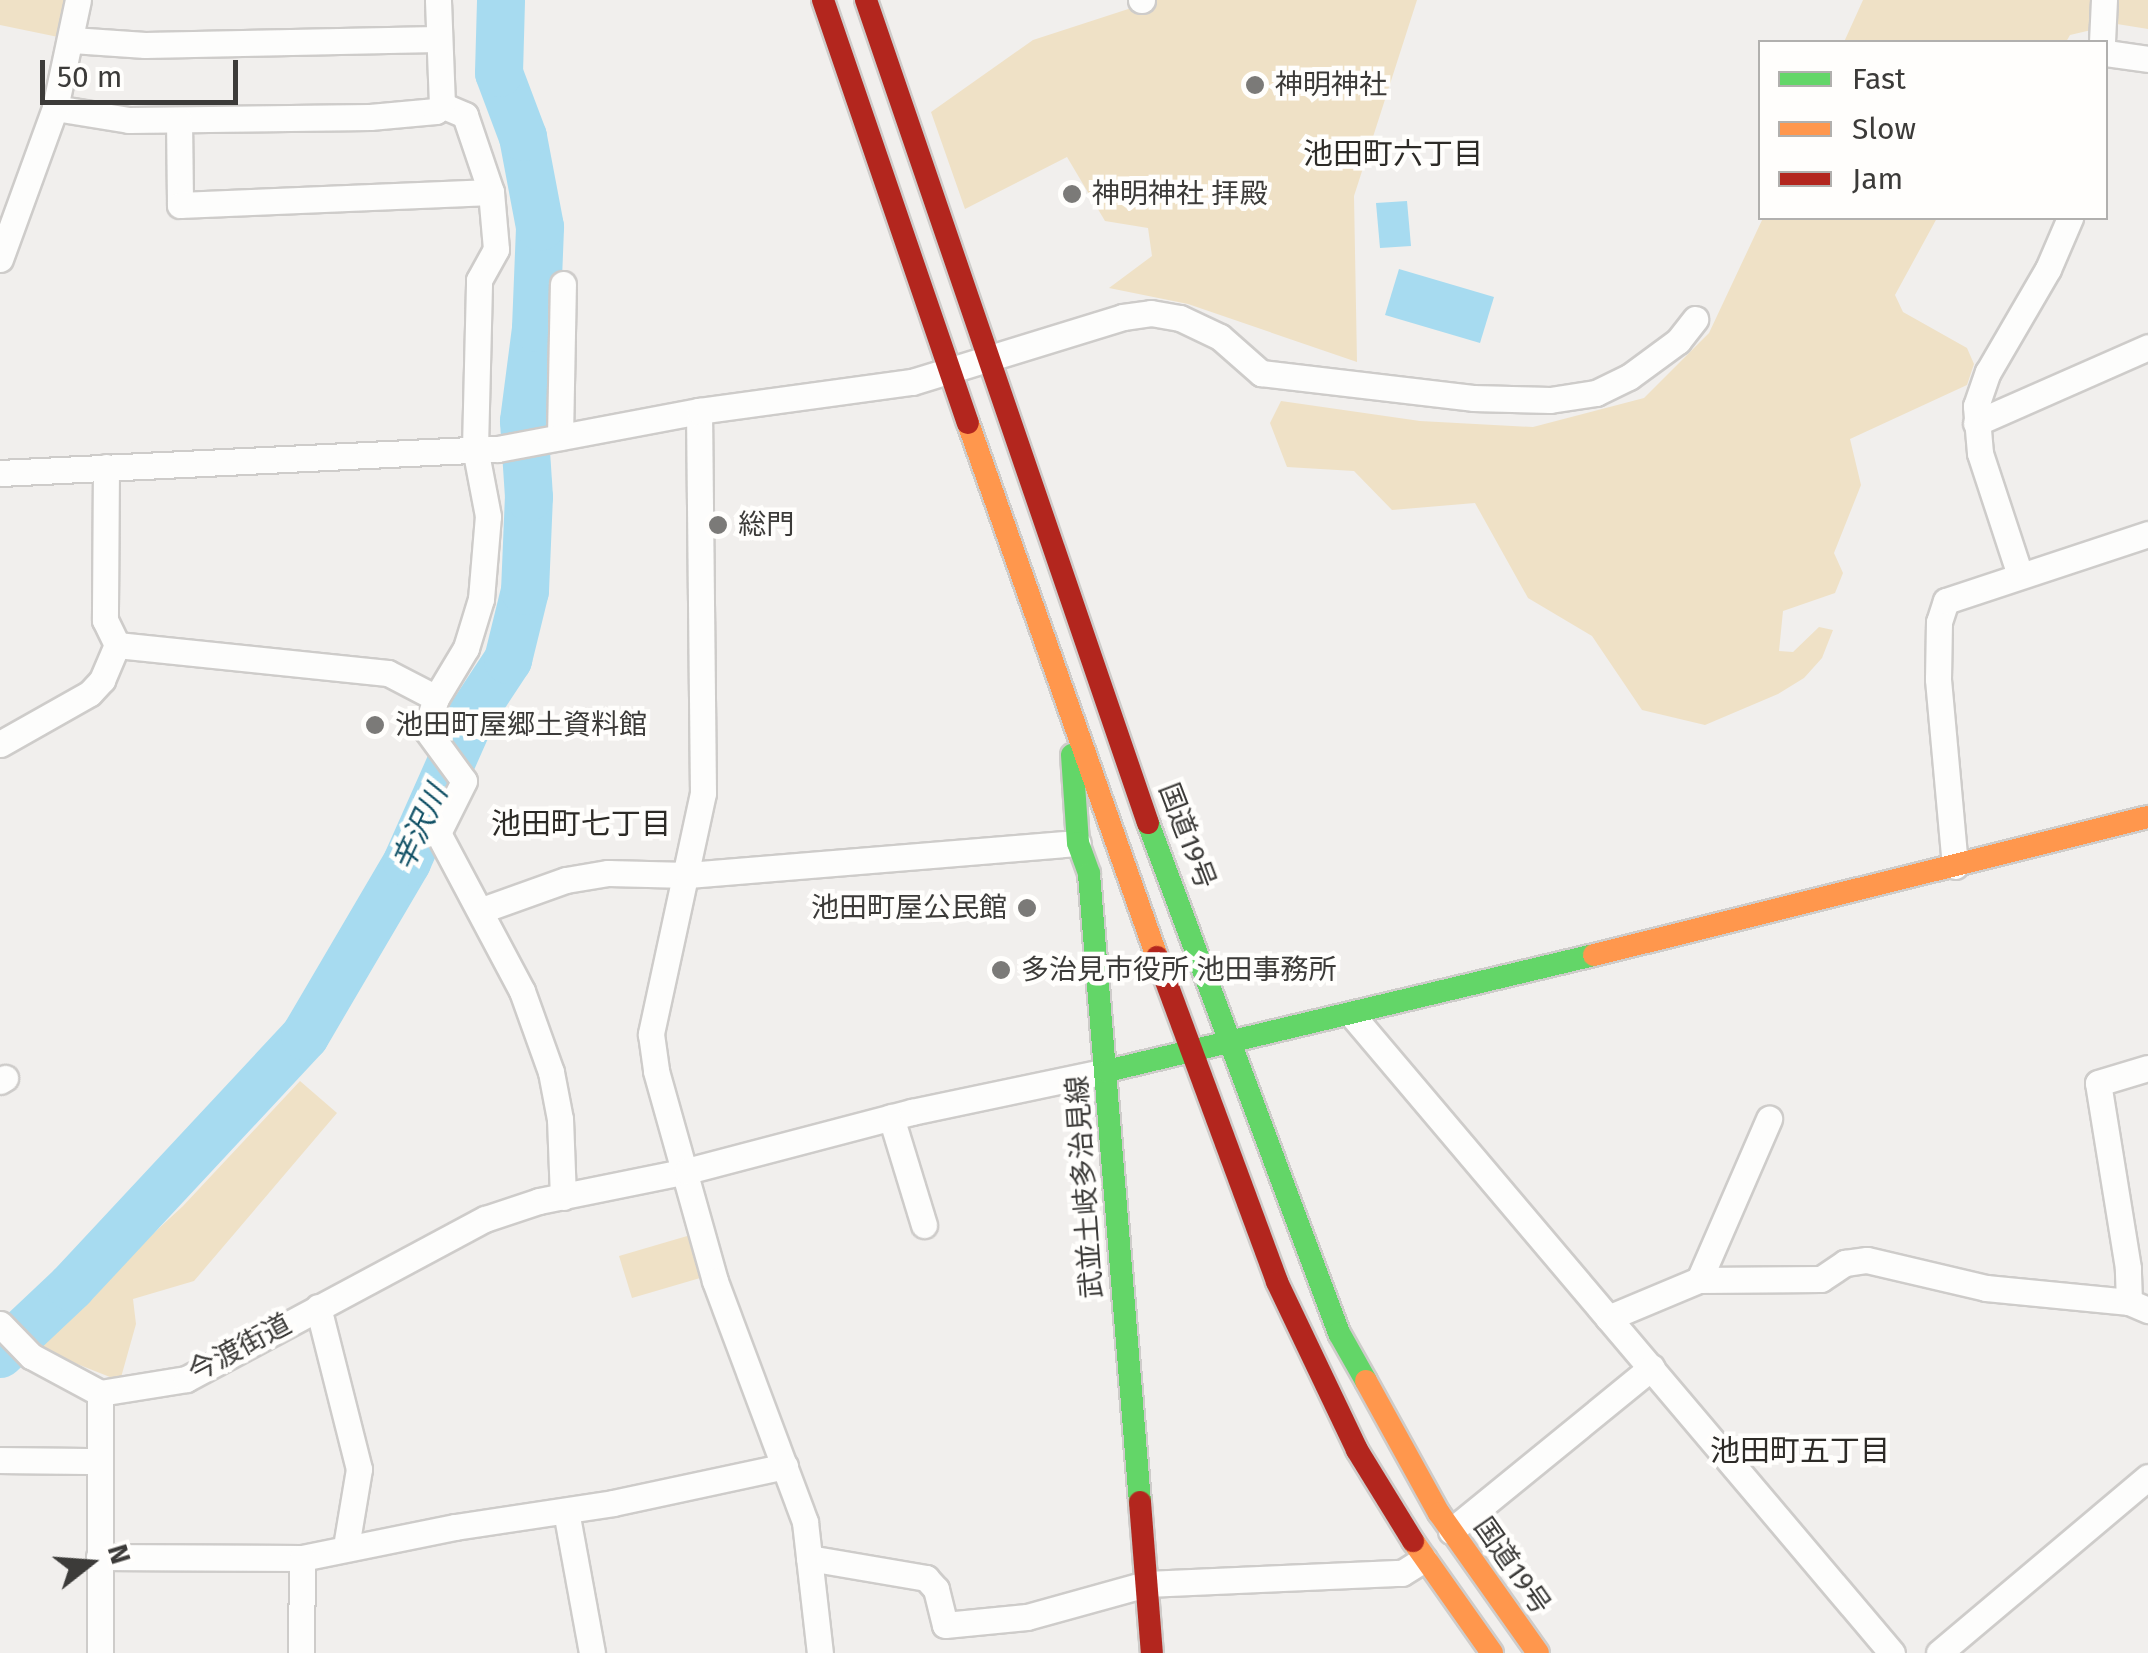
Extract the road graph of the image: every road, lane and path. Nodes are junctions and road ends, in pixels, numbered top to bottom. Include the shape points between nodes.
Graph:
1 (78, 0) edge
2 (438, 0) edge
3 (823, 0) edge
4 (866, 0) edge
5 (2104, 0) edge
6 (437, 39) junction
7 (72, 40) junction
8 (2102, 40) edge
9 (2108, 54) edge
10 (2148, 59) edge
11 (442, 105) junction
12 (55, 108) junction
13 (179, 120) junction
14 (491, 192) junction
15 (2069, 220) edge
16 (0, 259) edge
17 (563, 284) dead end
18 (1694, 319) dead end
19 (2148, 347) edge
20 (989, 361) junction
21 (951, 372) junction
22 (699, 411) junction
23 (1976, 423) junction
24 (556, 438) junction
25 (487, 448) junction
26 (106, 467) junction
27 (0, 472) edge
28 (2148, 534) edge
29 (2020, 575) junction
30 (117, 645) junction
31 (436, 698) junction
32 (1069, 719) junction
33 (0, 744) edge
34 (2148, 817) edge
35 (1078, 843) junction
36 (1955, 866) junction
37 (688, 874) junction
38 (482, 910) junction
39 (1352, 1015) junction
40 (1234, 1042) junction
41 (1190, 1052) junction
42 (2148, 1068) edge
43 (1106, 1070) junction
44 (891, 1117) junction
45 (1769, 1119) dead end
46 (687, 1171) junction
47 (563, 1197) junction
48 (924, 1224) dead end
49 (1699, 1280) junction
50 (2139, 1306) edge
51 (318, 1307) junction
52 (1608, 1318) junction
53 (0, 1324) edge
54 (1652, 1367) junction
55 (100, 1393) junction
56 (0, 1460) edge
57 (97, 1460) junction
58 (785, 1466) junction
59 (2148, 1477) edge
60 (566, 1511) junction
61 (1451, 1532) junction
62 (346, 1547) junction
63 (99, 1557) junction
64 (302, 1558) junction
65 (809, 1558) junction
66 (1424, 1558) junction
67 (1146, 1584) junction
68 (100, 1653) edge
69 (301, 1653) edge
70 (592, 1653) edge
71 (820, 1653) edge
72 (1152, 1653) edge
73 (1492, 1653) edge
74 (1538, 1653) edge
75 (1892, 1653) edge
76 (1939, 1653) edge

1 - 7 street
2 - 6 street
3 - 21 main road
4 - 20 main road, 国道19号
5 - 8 street
6 - 7 street via 145,45
6 - 11 street
7 - 12 street
9 - 10 street
11 - 13 street via 370,118
11 - 14 street via 465,114
12 - 13 street
12 - 16 street
13 - 14 street via 180,205
14 - 25 street via 496,249 479,280
15 - 23 street via 1988,372
17 - 24 street
18 - 20 street via 1656,358 1596,393 1518,402 1261,373 1220,337 1151,313
19 - 23 street
20 - 21 street
20 - 40 main road, 国道19号 via 1106,708
21 - 22 street
21 - 32 main road
22 - 24 street
22 - 37 street via 704,792
23 - 29 street
24 - 25 street
25 - 26 street
25 - 31 street via 481,599 466,648
26 - 27 street
26 - 30 street via 106,620
28 - 29 street
29 - 36 street via 1946,601 1939,622
30 - 31 street via 388,672
30 - 33 street via 90,693
31 - 38 street via 426,728 464,782 438,834
32 - 35 main road, 武並土岐多治見線
32 - 41 main road
34 - 36 main road
35 - 37 street
35 - 43 main road, 武並土岐多治見線 via 1089,874
36 - 39 main road
37 - 38 street via 566,880
37 - 46 street via 651,1034
38 - 47 street via 522,991 551,1072
39 - 40 main road
39 - 52 street
40 - 41 main road
40 - 61 main road, 国道19号 via 1340,1333
41 - 43 main road
41 - 66 main road via 1316,1371
42 - 50 street via 2098,1083
43 - 44 street, 今渡街道
43 - 67 main road, 武並土岐多治見線
44 - 46 street, 今渡街道
44 - 48 street
45 - 49 street
46 - 47 street, 今渡街道
46 - 58 street via 716,1281
47 - 51 street, 今渡街道 via 485,1219
49 - 50 street via 1821,1278 1845,1263 1866,1260 1986,1288
49 - 52 street
51 - 55 street, 今渡街道 via 186,1380
51 - 62 street via 359,1469
52 - 54 street
53 - 55 street via 31,1356
54 - 61 street
54 - 75 street
55 - 57 street
56 - 57 street
57 - 63 street
58 - 60 street
58 - 65 street via 805,1522
59 - 76 street
60 - 62 street
60 - 70 street
61 - 74 main road, 国道19号
62 - 64 street
63 - 64 street
63 - 68 street
64 - 69 street
65 - 67 street via 926,1578 946,1625 1027,1616
65 - 71 street
66 - 67 street via 1402,1573
66 - 73 main road
67 - 72 main road, 武並土岐多治見線

